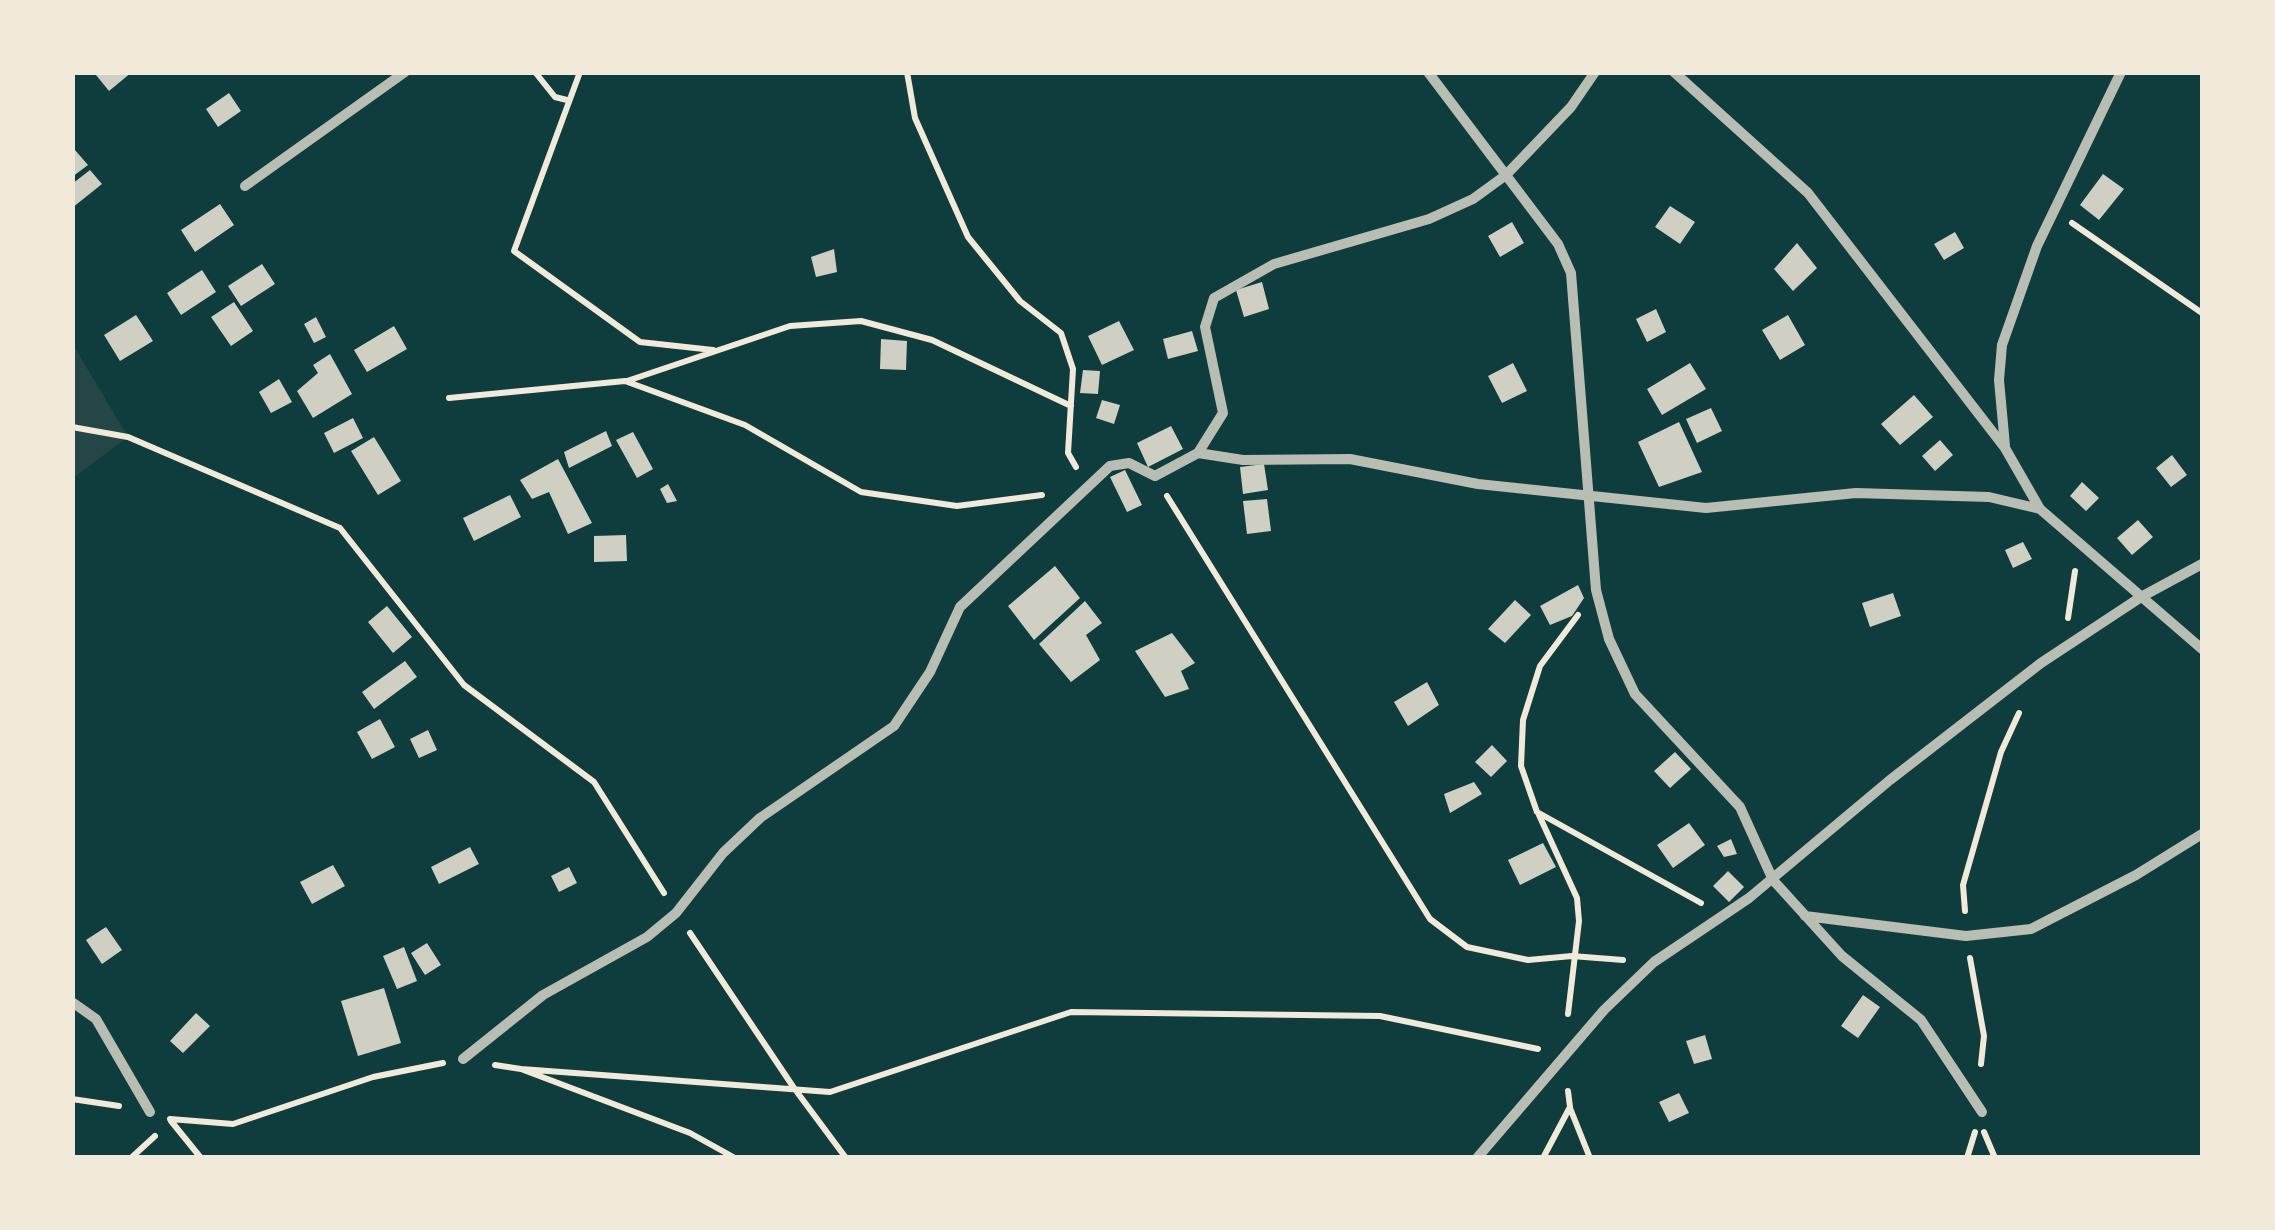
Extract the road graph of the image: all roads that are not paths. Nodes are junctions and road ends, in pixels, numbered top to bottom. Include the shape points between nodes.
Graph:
1 (404, 72) edge
2 (1428, 72) edge
3 (1595, 72) edge
4 (1674, 72) edge
5 (2121, 72) edge
6 (1506, 175) junction
7 (244, 186) dead end
8 (2005, 448) junction
9 (1198, 453) junction
10 (1587, 498) junction
11 (2040, 510) junction
12 (2202, 564) edge
13 (2141, 597) junction
14 (2202, 649) edge
15 (2202, 834) edge
16 (1773, 880) junction
17 (1804, 916) junction
18 (72, 1002) edge
19 (462, 1059) road end
20 (150, 1112) road end
21 (1982, 1112) road end
22 (1476, 1158) edge

1 - 7 street
2 - 6 street
3 - 6 street
4 - 8 street via 1808,193
5 - 8 street via 2054,209 2002,344
6 - 9 street via 1429,219 1274,264 1214,298 1205,327 1223,413
6 - 10 street via 1558,244 1571,273
8 - 11 street
9 - 10 street via 1243,460 1350,459
9 - 19 street via 1155,476 1118,462 960,607 930,672 894,726 760,818 647,937 542,996
10 - 11 street via 1706,508 1856,494 1989,497
10 - 16 street via 1596,590 1609,639 1636,694 1740,807
11 - 13 street
12 - 13 street
13 - 14 street
13 - 16 street via 2040,664
15 - 17 street via 2031,929 1966,936
16 - 17 street
16 - 22 street via 1654,962
17 - 21 street via 1921,1020
18 - 20 street via 96,1020

